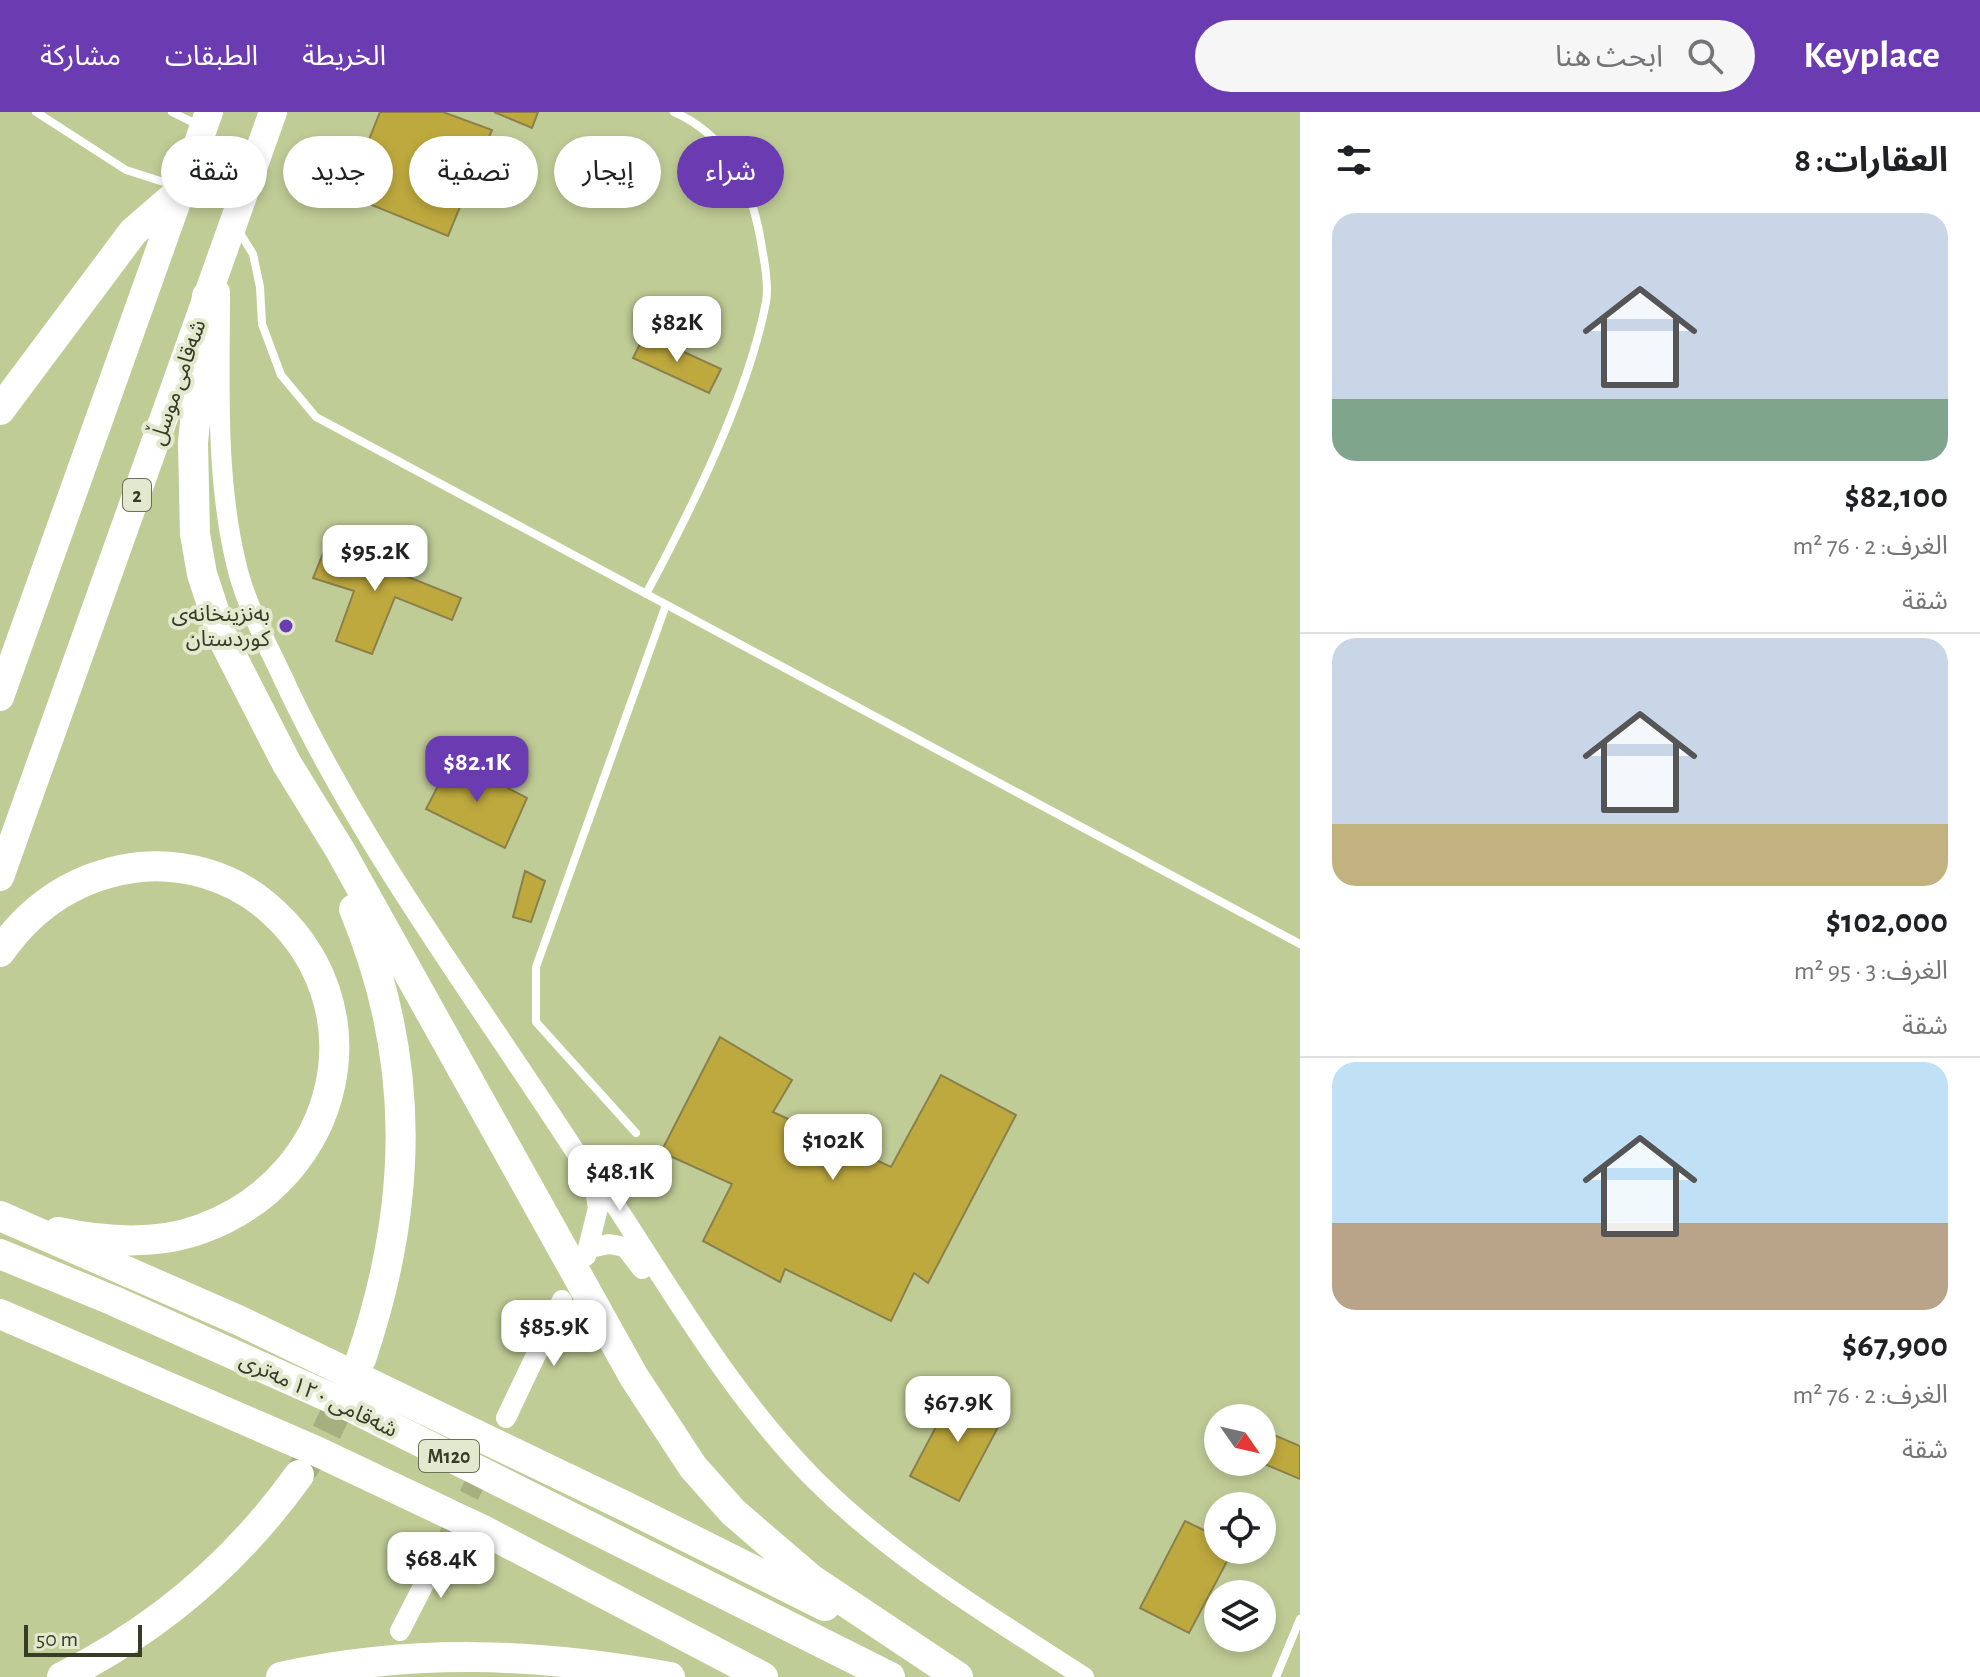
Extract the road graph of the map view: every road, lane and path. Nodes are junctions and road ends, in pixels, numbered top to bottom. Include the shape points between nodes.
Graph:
1 (36, 112) edge
2 (172, 112) edge
3 (273, 112) edge
4 (674, 112) edge
5 (206, 120) edge
6 (161, 183) edge
7 (161, 206) edge
8 (173, 208) edge
9 (233, 223) junction
10 (220, 260) junction
11 (207, 296) junction
12 (62, 331) junction
13 (0, 391) edge
14 (0, 410) edge
15 (646, 594) junction
16 (666, 605) junction
17 (0, 697) edge
18 (287, 764) junction
19 (0, 877) edge
20 (1300, 944) edge
21 (0, 952) edge
22 (636, 1133) dead end
23 (593, 1179) junction
24 (0, 1215) edge
25 (0, 1254) edge
26 (562, 1300) dead end
27 (0, 1314) edge
28 (361, 1359) tunnel mouth
29 (506, 1418) dead end
30 (299, 1475) tunnel mouth
31 (442, 1549) tunnel mouth
32 (1300, 1619) edge
33 (400, 1631) dead end
34 (919, 1654) junction
35 (62, 1677) edge
36 (281, 1677) edge
37 (670, 1677) edge
38 (763, 1677) edge
39 (890, 1677) edge
40 (958, 1677) edge
41 (1068, 1677) edge
42 (1084, 1677) edge
43 (1276, 1677) edge

1 - 6 lane via 126,170
2 - 5 lane
3 - 9 highway, شەقامی موسڵ / 2
4 - 15 lane via 730,155 755,204 767,300 742,380 687,518
7 - 12 highway via 133,232
8 - 17 highway
9 - 10 highway, شەقامی موسڵ / 2
9 - 15 lane via 253,254 262,324 281,375 316,417
10 - 11 highway, شەقامی موسڵ / 2
10 - 23 street via 226,514 250,604 319,752 473,1002
11 - 18 highway via 193,443 195,534 224,641
11 - 19 highway, شەقامی موسڵ / 2
12 - 13 street
12 - 14 highway
15 - 16 lane
16 - 20 lane
16 - 22 lane via 536,967 534,992 536,1022
18 - 28 highway via 367,941 395,1047 400,1193 387,1275
18 - 34 highway via 666,1430 733,1512 781,1555
21 - 24 highway via 46,902 93,877 155,866 210,875 259,900 298,939 321,979 335,1040 332,1082 312,1140 278,1183 236,1213 182,1235 129,1241 59,1232
23 - 41 street via 598,1208 588,1252 617,1244 629,1250 738,1411 798,1480 862,1540 964,1616
23 - 42 street via 746,1400 815,1480 925,1574
24 - 34 highway via 238,1320
25 - 39 highway, شەقامی ١٢٠ مەتری / M120 via 351,1407
26 - 29 street
27 - 38 highway, M120 via 481,1529
30 - 35 highway via 245,1544 196,1591 130,1640
31 - 33 street
32 - 43 lane
34 - 40 highway
36 - 37 highway via 335,1665 438,1656 523,1656

